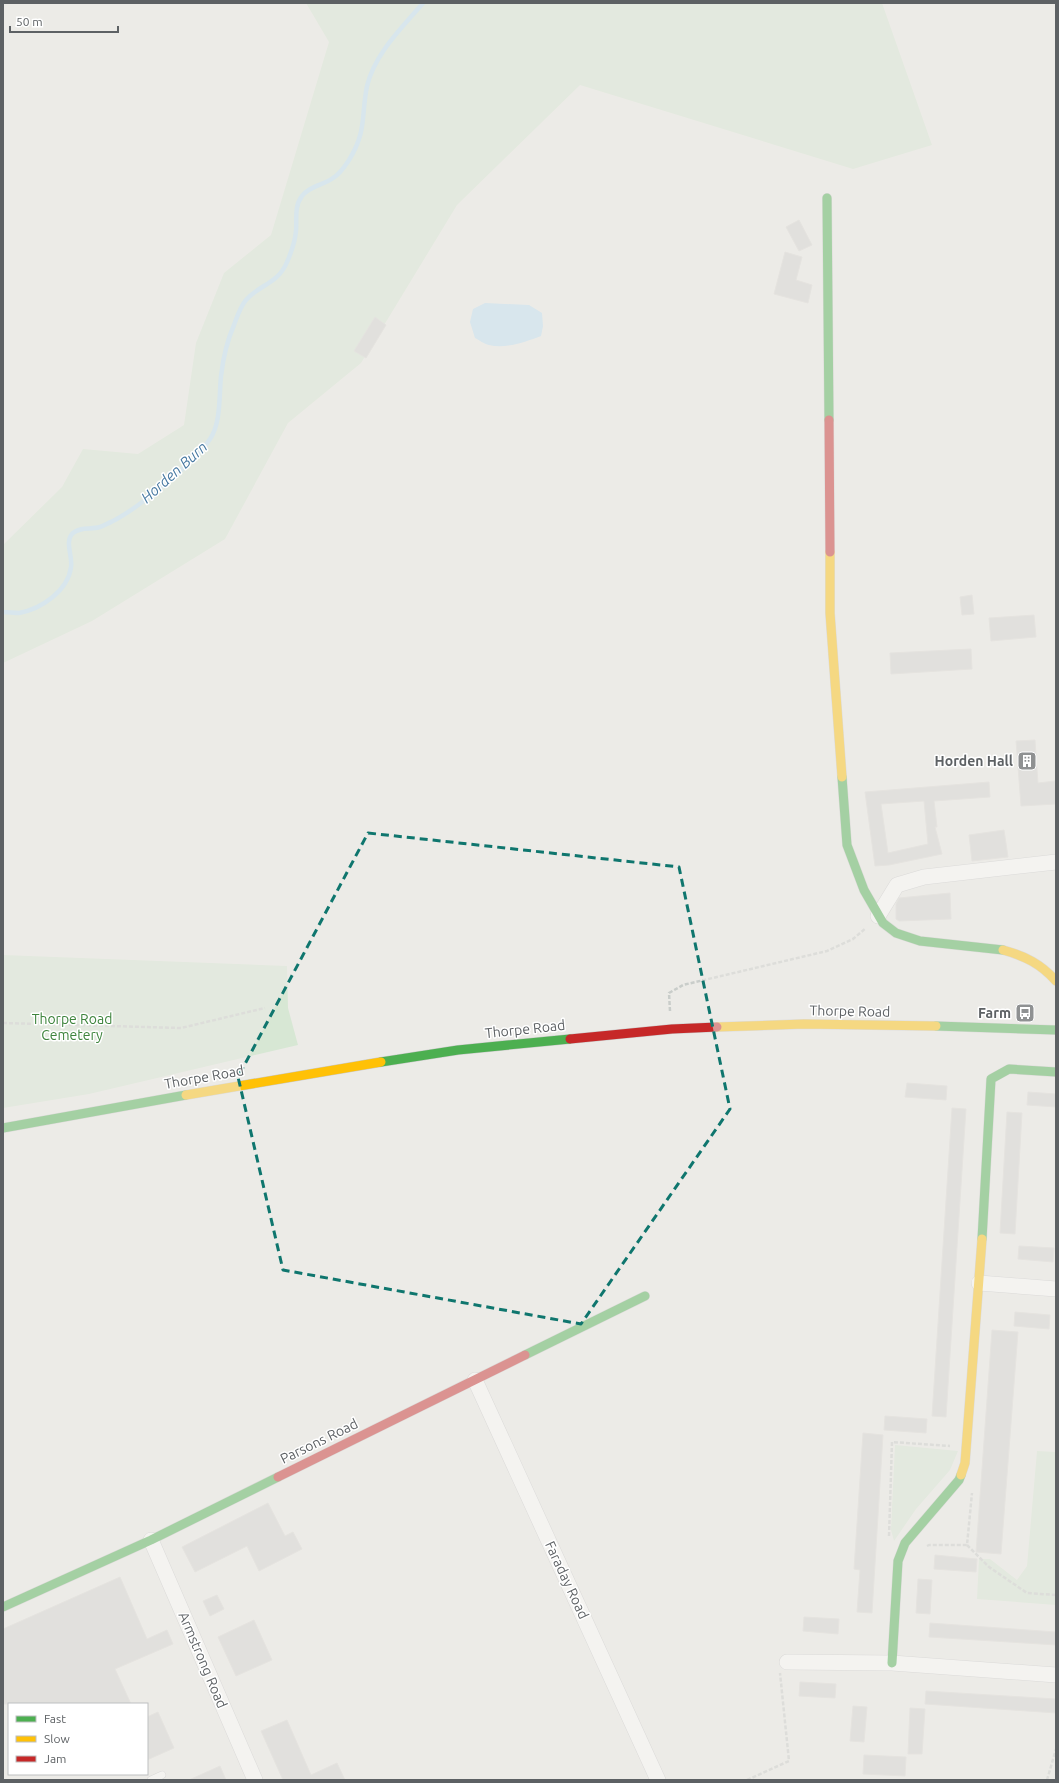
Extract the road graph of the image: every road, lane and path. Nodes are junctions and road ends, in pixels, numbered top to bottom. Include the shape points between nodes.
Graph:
1 (827, 198) dead end
2 (1056, 862) edge
3 (878, 916) junction
4 (1056, 981) edge
5 (265, 1008) dead end
6 (3, 1023) edge
7 (672, 1029) junction
8 (1056, 1030) edge
9 (1056, 1072) edge
10 (3, 1128) edge
11 (979, 1283) junction
12 (1056, 1289) edge
13 (645, 1296) dead end
14 (475, 1380) junction
15 (967, 1448) junction
16 (972, 1492) dead end
17 (151, 1540) junction
18 (967, 1545) junction
19 (923, 1549) dead end
20 (898, 1561) junction
21 (1056, 1596) edge
22 (3, 1606) edge
23 (787, 1662) joint
24 (892, 1663) junction
25 (1056, 1675) edge
26 (1056, 1749) edge
27 (162, 1775) dead end
28 (151, 1780) edge
29 (255, 1780) edge
30 (658, 1780) edge
31 (747, 1780) edge
32 (1047, 1780) edge

1 - 3 street via 830,620 847,846
2 - 3 street via 1006,866 917,879 897,885
3 - 4 street via 889,930 912,939 1007,950 1029,958
3 - 7 path via 853,939 827,951 683,985 668,993
5 - 6 path via 181,1028
7 - 8 street, Thorpe Road via 811,1024
7 - 10 street, Thorpe Road via 458,1050 286,1077
9 - 11 street via 1009,1069 990,1079
11 - 12 street
11 - 15 street
13 - 14 street, Parsons Road
14 - 17 street, Parsons Road
14 - 30 street, Faraday Road
15 - 20 street via 959,1480 906,1543
15 - 20 path via 892,1442 888,1534
16 - 18 path
17 - 22 street, Parsons Road
17 - 29 street, Armstrong Road
18 - 19 path via 929,1545
18 - 21 path via 989,1567 1027,1593
20 - 24 street
23 - 24 street
23 - 31 path via 779,1665 789,1761
24 - 25 street
26 - 32 path
27 - 28 lane

